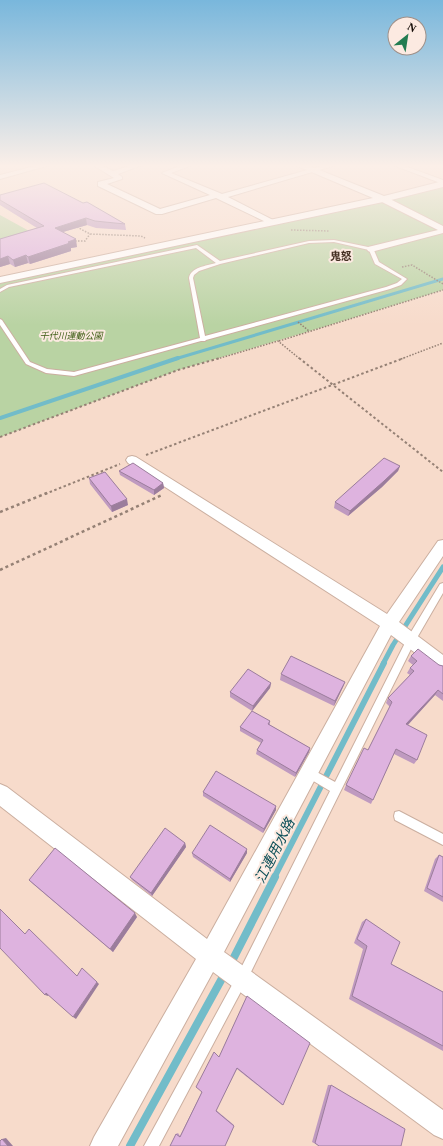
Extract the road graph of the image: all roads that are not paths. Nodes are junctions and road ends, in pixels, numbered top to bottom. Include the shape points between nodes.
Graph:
1 (263, 218) edge
2 (287, 218) edge
3 (421, 218) edge
4 (270, 222) junction
5 (443, 230) edge
6 (371, 250) junction
7 (219, 263) junction
8 (0, 280) edge
9 (0, 291) edge
10 (0, 321) edge
11 (203, 340) junction
12 (132, 460) road end
13 (443, 545) edge
14 (443, 586) edge
15 (389, 624) junction
16 (411, 640) junction
17 (443, 664) edge
18 (309, 773) junction
19 (336, 788) junction
20 (0, 794) edge
21 (399, 816) dead end
22 (443, 840) edge
23 (210, 956) junction
24 (242, 978) junction
25 (443, 1126) edge
26 (103, 1146) edge
27 (151, 1146) edge

1 - 4 street
2 - 4 street
3 - 5 street
4 - 8 street
5 - 6 street
6 - 7 lane via 334,242 309,242
6 - 11 lane via 377,263 405,279 399,284
7 - 9 lane via 197,246 7,286
7 - 11 lane via 197,270 191,278
10 - 11 lane via 28,364 46,370 74,374
12 - 15 street
13 - 15 street
14 - 16 lane
15 - 16 street
15 - 18 street
16 - 17 street
16 - 19 lane
18 - 19 lane
18 - 23 street
19 - 24 lane
20 - 23 street
21 - 22 lane
23 - 24 street
23 - 26 street
24 - 25 street
24 - 27 lane

